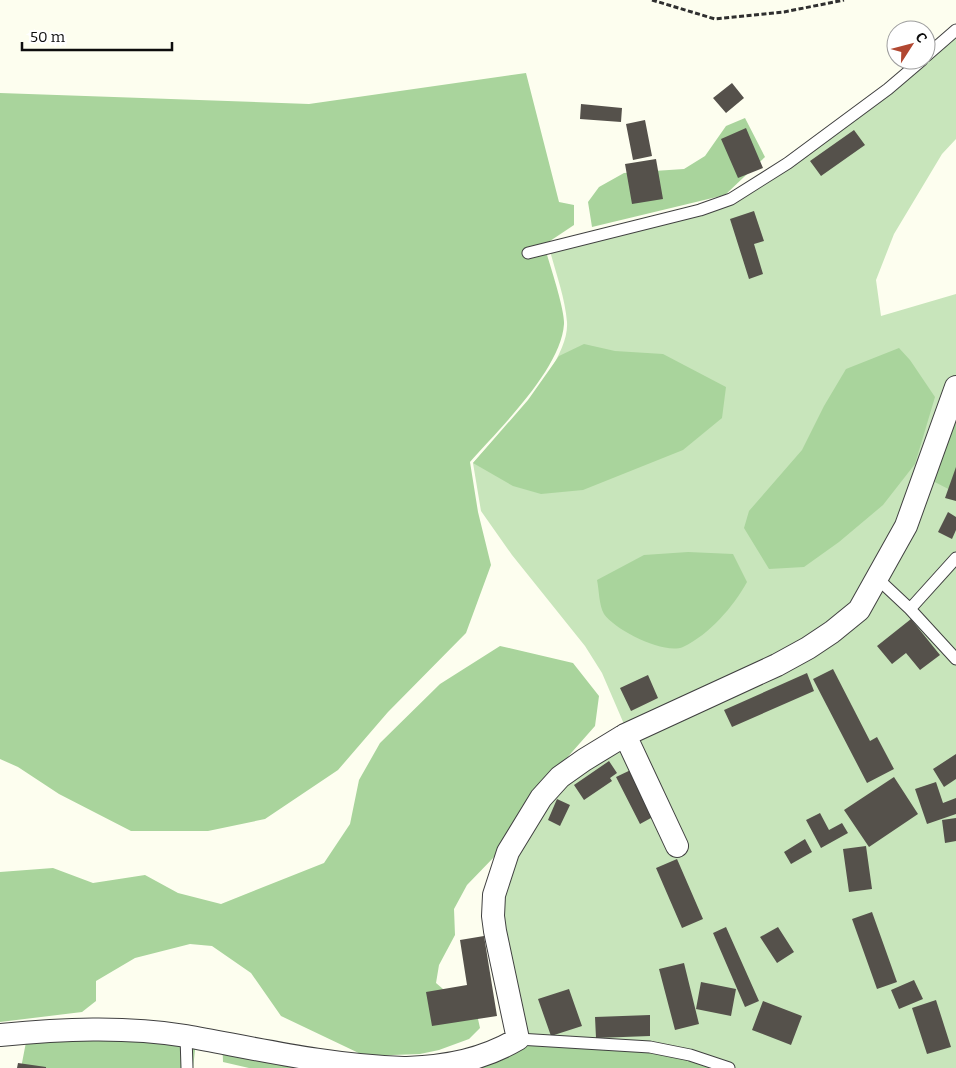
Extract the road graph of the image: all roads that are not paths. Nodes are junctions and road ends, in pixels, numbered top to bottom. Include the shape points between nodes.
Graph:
1 (956, 30) edge
2 (936, 47) edge
3 (910, 70) edge
4 (528, 253) dead end
5 (956, 387) edge
6 (956, 558) edge
7 (878, 579) junction
8 (910, 609) junction
9 (956, 658) edge
10 (625, 735) junction
11 (677, 846) dead end
12 (0, 1035) edge
13 (186, 1036) junction
14 (518, 1039) junction
15 (187, 1068) edge
16 (406, 1068) edge
17 (729, 1068) edge

1 - 2 lane
3 - 4 lane via 803,151 731,199 700,210
5 - 7 street via 906,526
6 - 8 lane
7 - 8 lane
7 - 10 street via 859,610 808,648
8 - 9 lane
10 - 11 street
10 - 14 street via 584,760 550,787 508,852 494,895 493,916
12 - 13 street via 80,1030
13 - 15 lane
13 - 16 street via 349,1065
14 - 16 street via 472,1060
14 - 17 lane via 650,1047 690,1055

